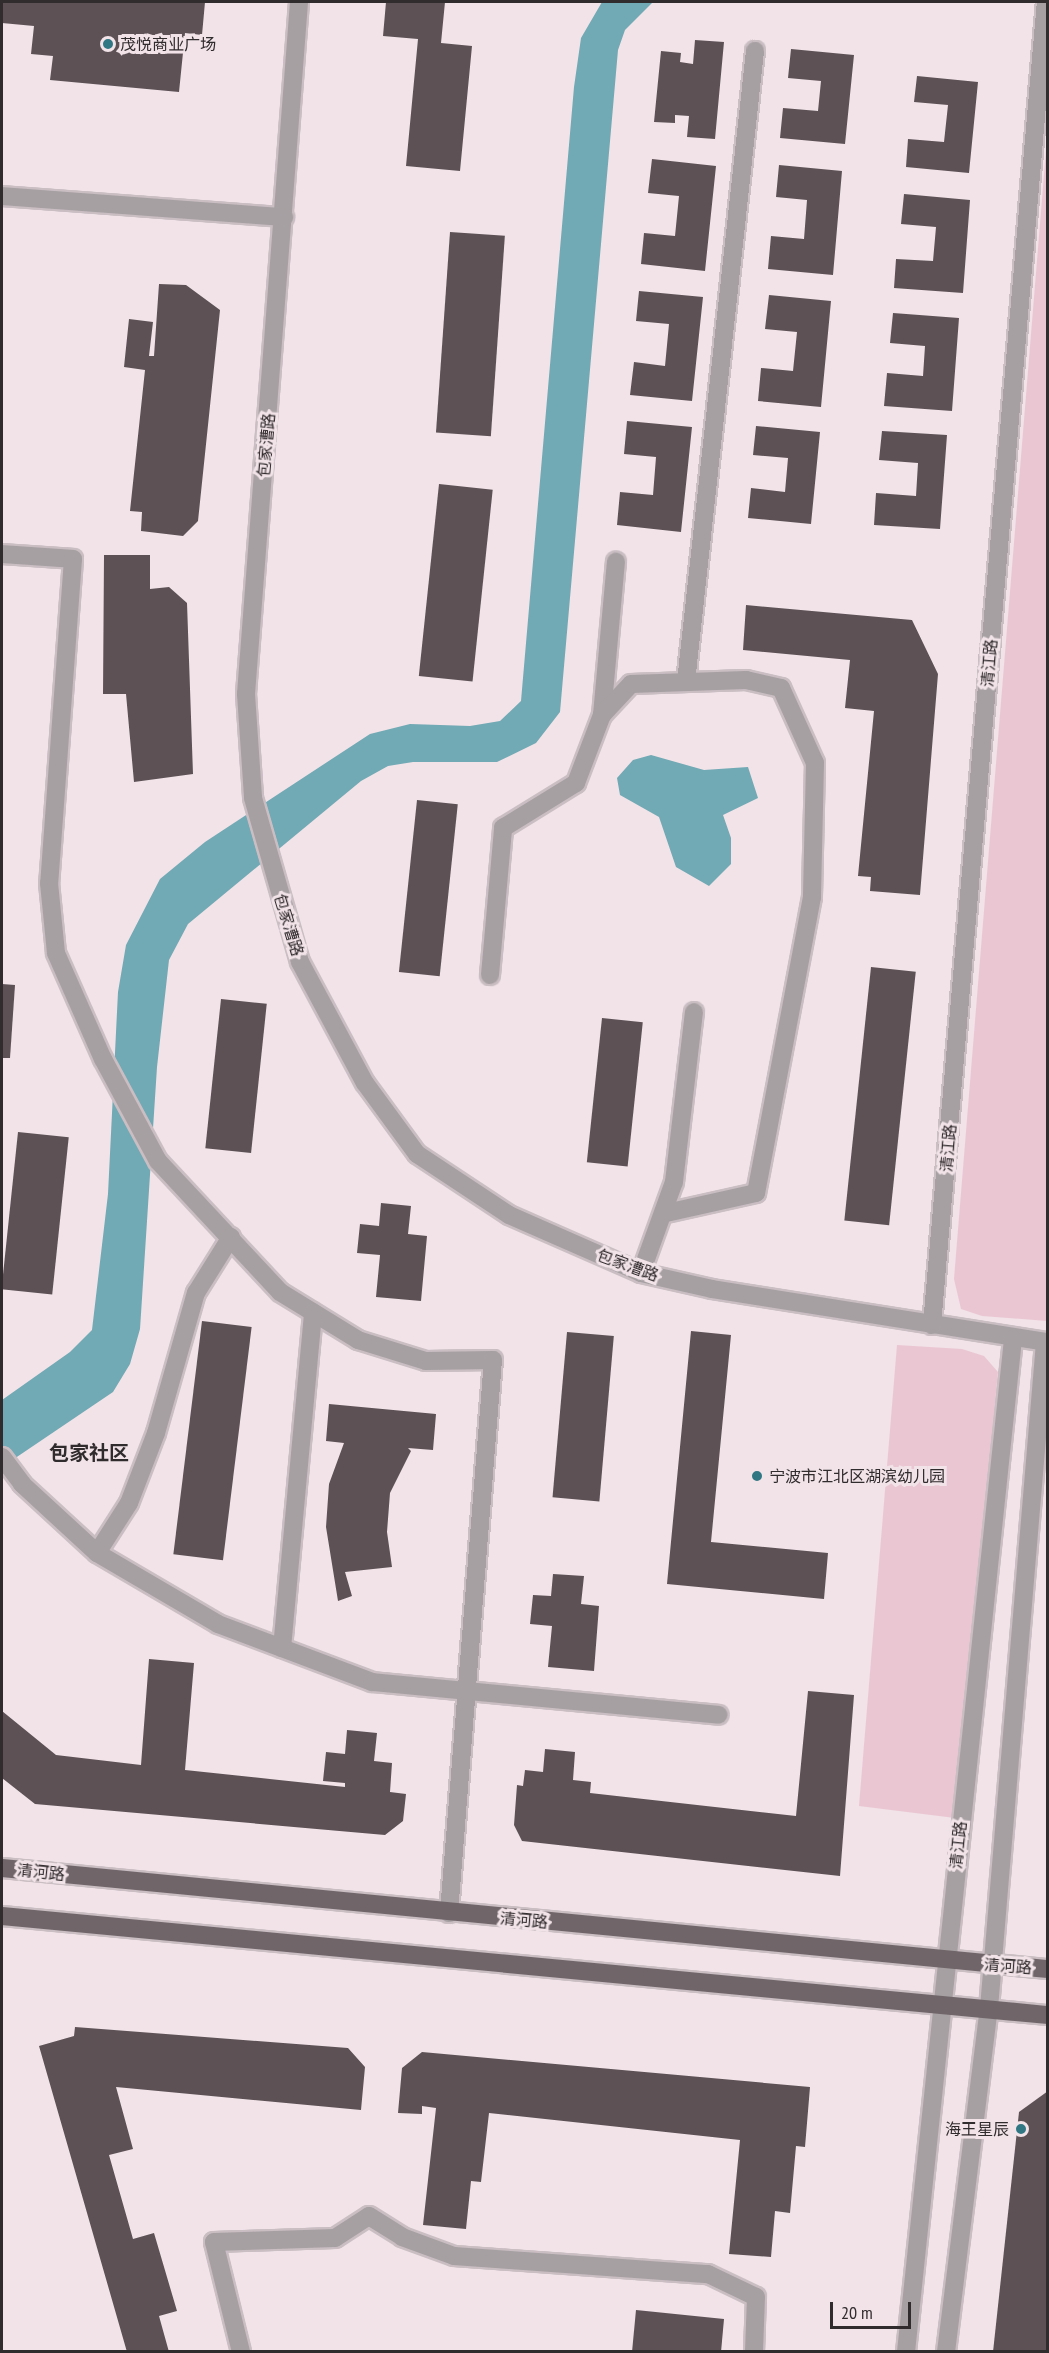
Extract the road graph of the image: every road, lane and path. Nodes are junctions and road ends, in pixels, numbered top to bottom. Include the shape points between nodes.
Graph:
1 (299, 2) edge
2 (1046, 2) edge
3 (755, 51) dead end
4 (2, 196) edge
5 (284, 217) junction
6 (2, 554) edge
7 (616, 562) dead end
8 (686, 682) junction
9 (602, 715) junction
10 (490, 975) dead end
11 (694, 1012) dead end
12 (666, 1213) junction
13 (231, 1237) junction
14 (641, 1273) junction
15 (313, 1312) junction
16 (932, 1325) junction
17 (1013, 1339) junction
18 (1046, 1342) edge
19 (2, 1456) edge
20 (97, 1553) junction
21 (282, 1648) junction
22 (465, 1695) junction
23 (718, 1715) dead end
24 (2, 1868) edge
25 (449, 1913) junction
26 (2, 1916) edge
27 (946, 1960) junction
28 (990, 1965) junction
29 (1047, 1969) edge
30 (944, 2004) junction
31 (988, 2008) junction
32 (1047, 2014) edge
33 (241, 2352) edge
34 (754, 2352) edge
35 (906, 2352) edge
36 (946, 2352) edge

1 - 5 street, 包家漕路
2 - 16 street, 清江路
3 - 8 street
4 - 5 street
5 - 14 street, 包家漕路 via 246,694 253,798 300,962 365,1083 417,1155 509,1215
6 - 13 street via 73,559 49,883 56,953 103,1059 158,1161
7 - 9 street
8 - 9 street via 631,684
8 - 12 street via 746,680 781,688 815,763 812,897 756,1193
9 - 10 street via 576,783 503,828
11 - 12 street via 674,1182
12 - 14 street
13 - 15 street via 280,1292
13 - 20 street via 196,1293 156,1433 129,1503
14 - 16 street, 包家漕路
15 - 21 street
15 - 22 street via 358,1340 426,1361 493,1360
16 - 17 street, 包家漕路
17 - 18 street, 包家漕路
17 - 27 street, 清江路
18 - 28 street
19 - 20 street via 22,1484
20 - 21 street via 218,1624
21 - 22 street via 372,1682
22 - 23 street
22 - 25 street
24 - 25 main road, 清河路
25 - 27 main road, 清河路
26 - 30 main road
27 - 28 main road, 清河路
27 - 30 street, 清江路
28 - 29 main road, 清河路
28 - 31 street
30 - 31 main road
30 - 35 street, 清江路
31 - 32 main road
31 - 36 street
33 - 34 street via 214,2242 335,2238 369,2216 402,2237 454,2256 708,2274 756,2296

